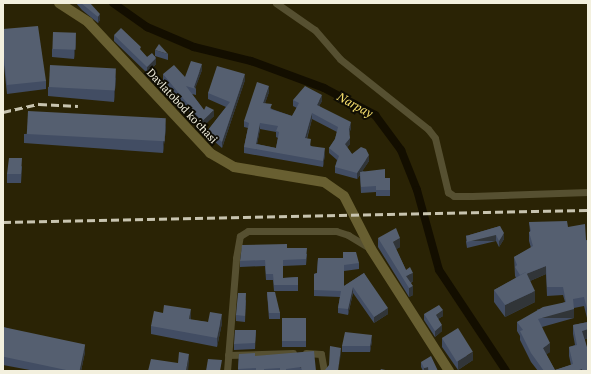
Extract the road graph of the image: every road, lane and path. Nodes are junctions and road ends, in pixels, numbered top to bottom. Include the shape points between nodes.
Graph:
1 (59, 3) edge
2 (276, 3) edge
3 (588, 192) edge
4 (372, 250) junction
5 (228, 355) junction
6 (227, 371) edge
7 (324, 371) edge
8 (449, 371) edge

1 - 4 street, Davlatobod ko'chasi via 88,22 210,153 234,167 324,182 344,196
2 - 3 street via 315,30 340,59 428,129 435,138 448,192 454,196
4 - 5 street via 336,231 248,232 240,236
4 - 8 street, Davlatobod ko'chasi
5 - 6 street
5 - 7 street via 317,352 323,357

